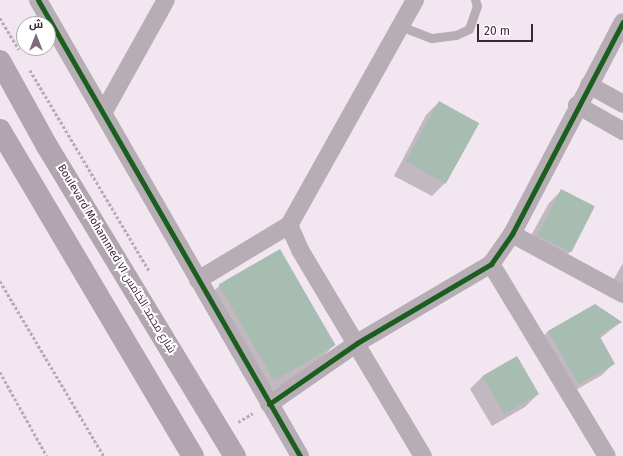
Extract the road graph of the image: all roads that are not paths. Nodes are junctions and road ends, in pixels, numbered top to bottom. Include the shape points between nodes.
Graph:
1 (38, 0) edge
2 (166, 0) edge
3 (415, 0) edge
4 (475, 0) edge
5 (623, 22) edge
6 (400, 26) junction
7 (0, 61) edge
8 (589, 85) junction
9 (623, 104) edge
10 (577, 105) junction
11 (103, 113) junction
12 (0, 130) edge
13 (623, 131) edge
14 (289, 225) junction
15 (512, 234) junction
16 (491, 264) junction
17 (198, 280) junction
18 (623, 294) edge
19 (357, 343) junction
20 (269, 404) junction
21 (193, 456) edge
22 (235, 456) edge
23 (300, 456) edge
24 (423, 456) edge
25 (607, 456) edge

1 - 11 street
2 - 11 street
3 - 6 street
4 - 6 lane via 477,6 469,29 456,36 432,38
5 - 8 street
6 - 14 street
7 - 22 main road, Boulevard Mohammed VI شارع محمد الخامس via 47,146
8 - 9 street
8 - 10 street
10 - 13 street
10 - 15 street
11 - 17 street
12 - 21 main road
14 - 17 street
14 - 19 street via 300,250
15 - 16 street
15 - 18 street
16 - 19 street
16 - 25 street
17 - 20 street
19 - 20 street
19 - 24 street
20 - 23 street

